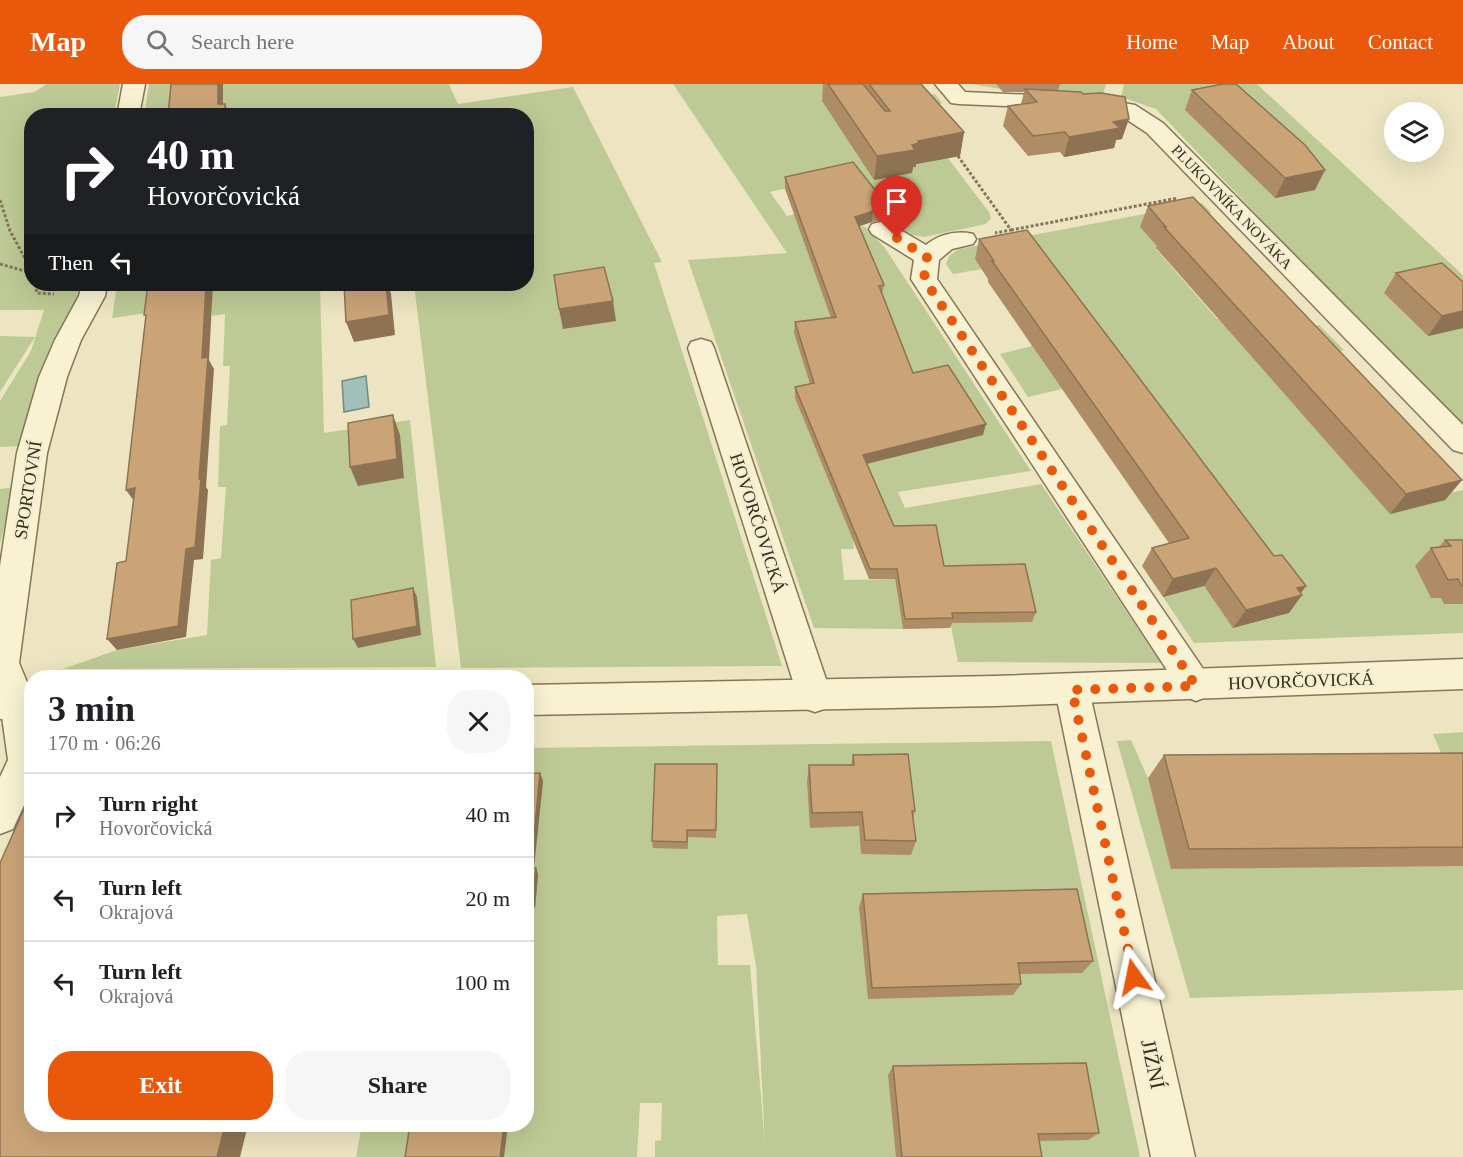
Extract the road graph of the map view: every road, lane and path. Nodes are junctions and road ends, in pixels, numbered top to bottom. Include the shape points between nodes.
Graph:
1 (134, 84) edge
2 (953, 91) edge
3 (130, 108) edge
4 (1216, 191) junction
5 (0, 200) edge
6 (881, 229) dead end
7 (1011, 230) junction
8 (964, 239) joint
9 (24, 257) edge
10 (927, 257) junction
11 (0, 264) edge
12 (24, 270) edge
13 (93, 291) edge
14 (701, 348) dead end
15 (1463, 443) edge
16 (1463, 674) edge
17 (1196, 686) junction
18 (1072, 690) junction
19 (815, 697) junction
20 (534, 700) edge
21 (16, 704) edge
22 (24, 749) edge
23 (24, 764) edge
24 (0, 817) edge
25 (1173, 1157) edge

1 - 3 street
2 - 4 street, PLUKOVNÍKA NOVÁKA via 1127,110 1155,128
2 - 7 path via 937,128
4 - 7 path
4 - 15 street, PLUKOVNÍKA NOVÁKA
5 - 9 path
6 - 10 street
7 - 8 path
8 - 10 street via 944,243
10 - 17 street via 924,279
11 - 12 path
13 - 21 street, SPORTOVNÍ via 53,377 32,453 2,663
14 - 19 street, HOVORČOVICKÁ
16 - 17 street, HOVORČOVICKÁ
17 - 18 street, HOVORČOVICKÁ
18 - 19 street, HOVORČOVICKÁ
18 - 25 street, JIŽNÍ
19 - 20 street, HOVORČOVICKÁ
21 - 22 street, SPORTOVNÍ
23 - 24 street, SPORTOVNÍ

